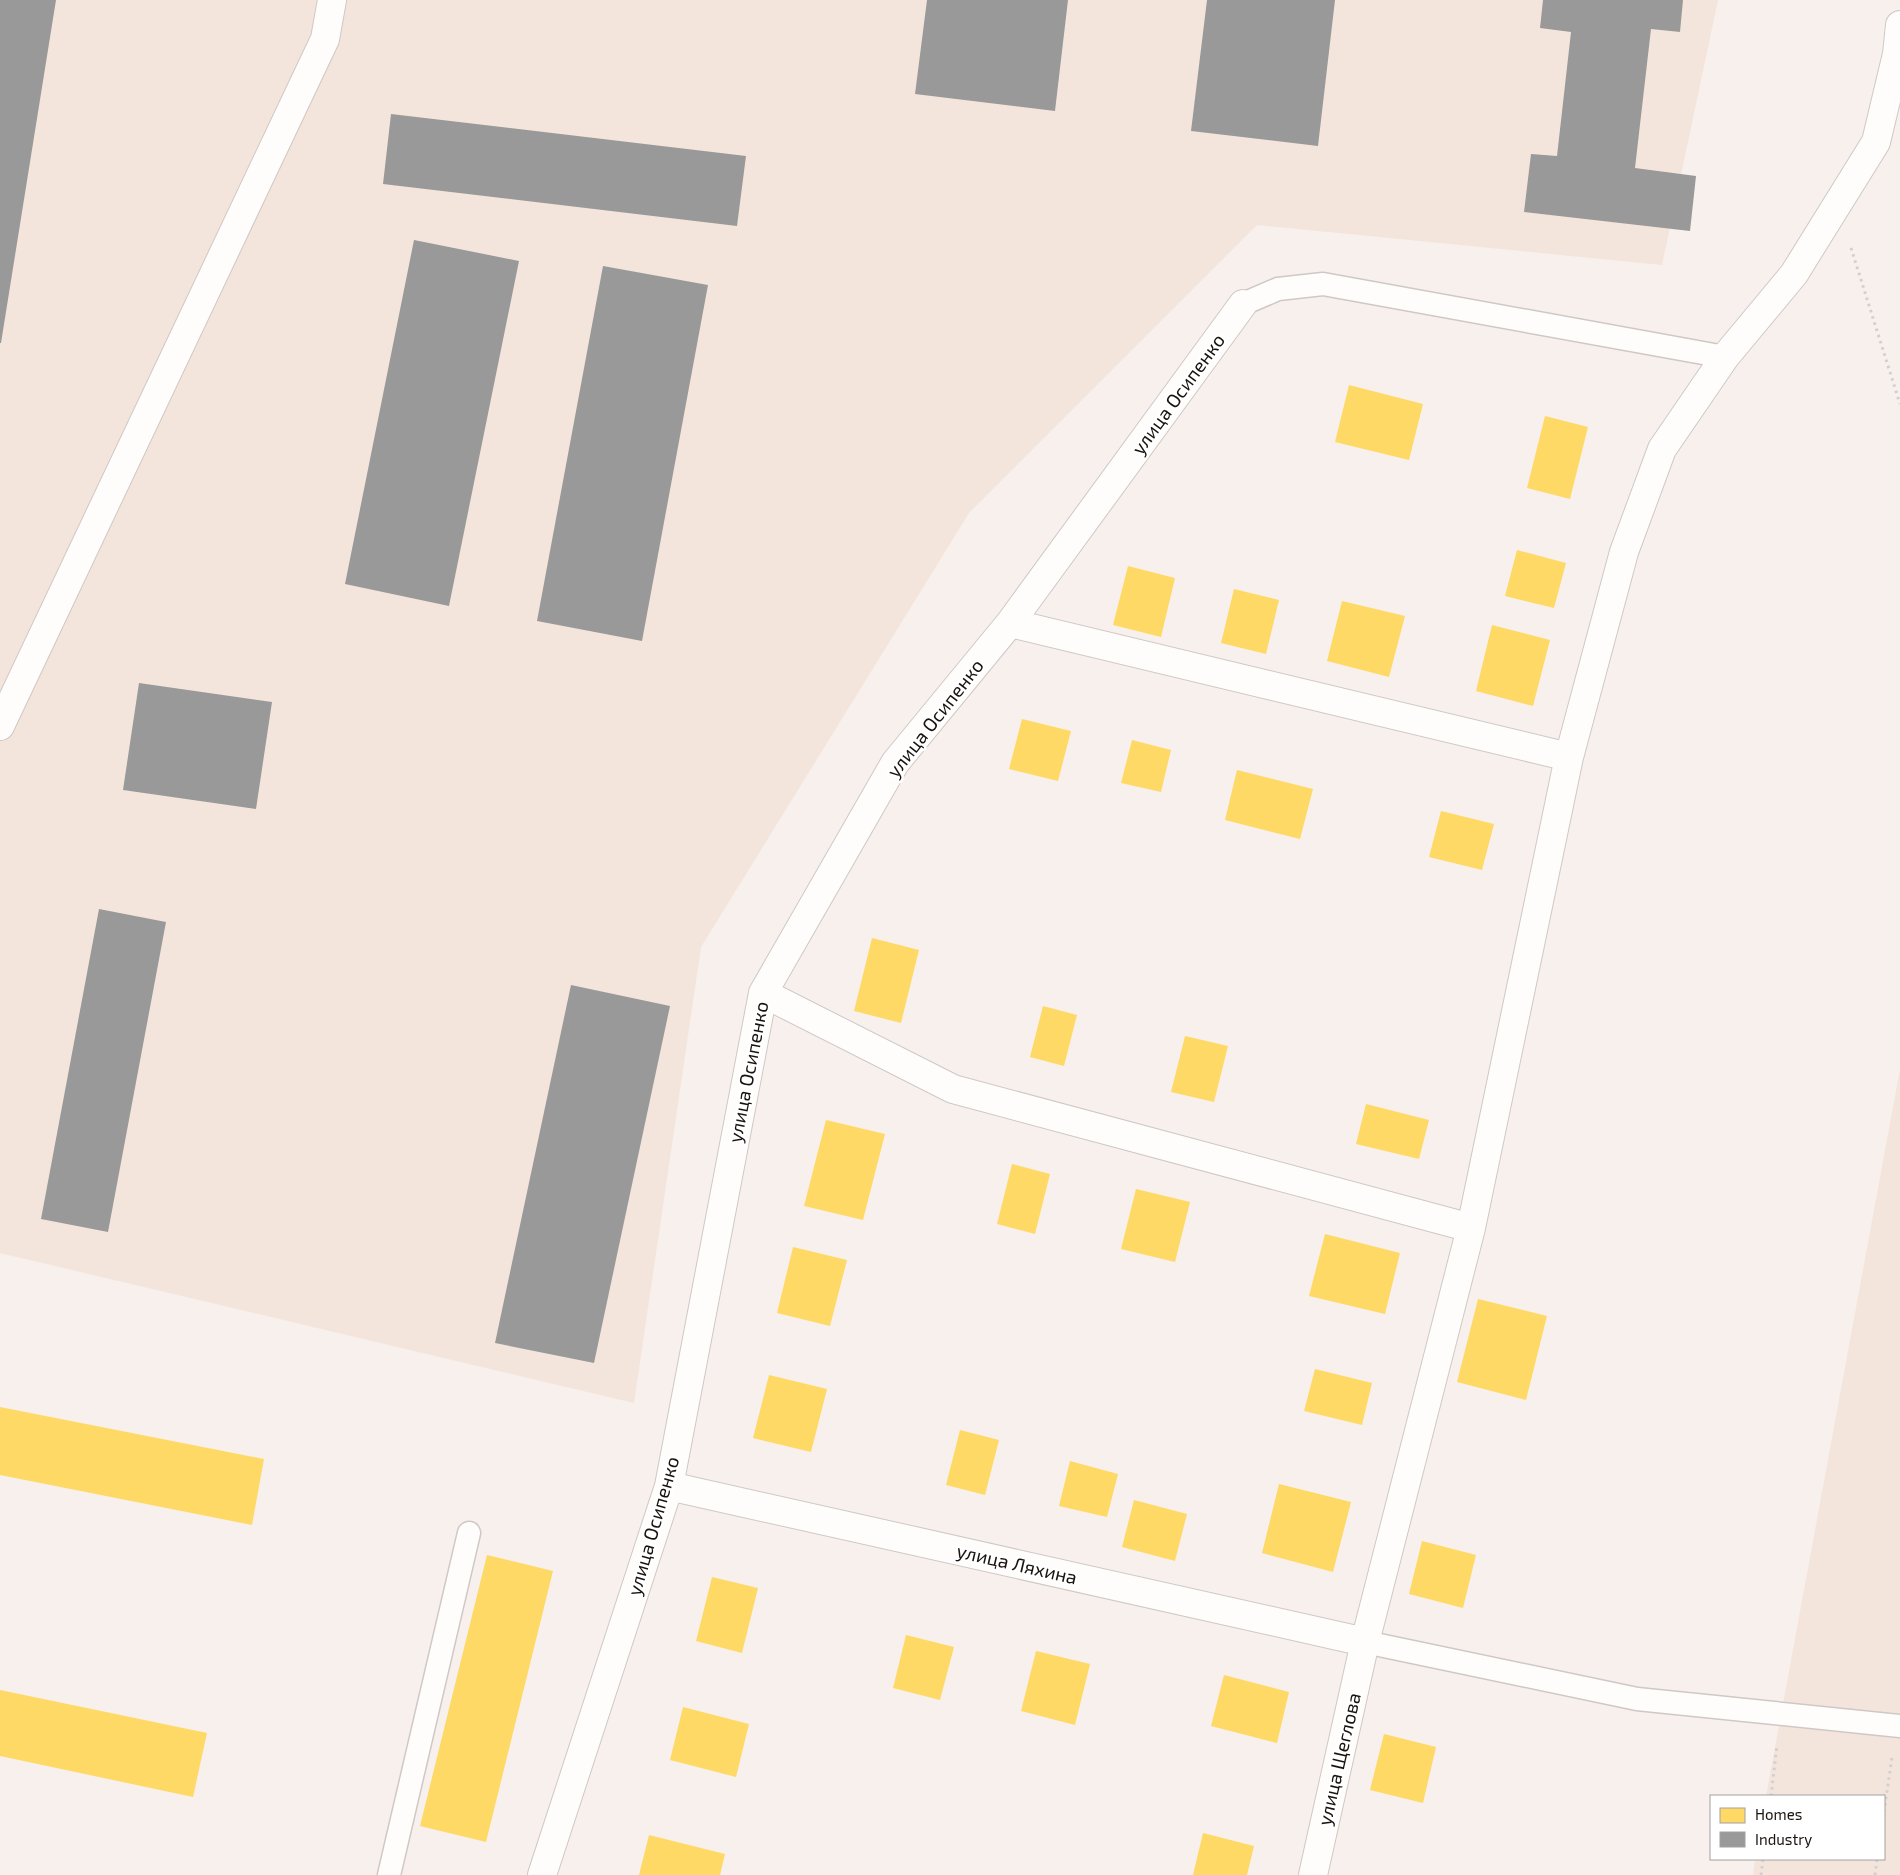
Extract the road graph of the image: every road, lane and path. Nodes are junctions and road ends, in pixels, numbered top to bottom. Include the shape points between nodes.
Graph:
1 (332, 0) edge
2 (1900, 25) edge
3 (1838, 204) junction
4 (1244, 304) joint
5 (1725, 357) junction
6 (1900, 404) edge
7 (1010, 623) junction
8 (0, 726) edge
9 (1568, 757) junction
10 (764, 993) junction
11 (1471, 1228) junction
12 (669, 1486) junction
13 (469, 1533) dead end
14 (1365, 1642) junction
15 (1781, 1714) junction
16 (1898, 1726) edge
17 (1771, 1795) edge
18 (1885, 1806) edge
19 (1763, 1860) edge
20 (1877, 1860) edge
21 (390, 1875) edge
22 (542, 1875) edge
23 (1313, 1875) edge
24 (1761, 1875) edge
25 (1875, 1875) edge

1 - 8 street via 325,39
2 - 3 street, улица Щеглова via 1897,54 1876,142
3 - 5 street, улица Щеглова via 1794,274
3 - 6 path
4 - 5 lane via 1278,289 1323,284
4 - 7 street, улица Осипенко
5 - 9 street, улица Щеглова via 1662,448 1624,552
7 - 9 street
7 - 10 street, улица Осипенко via 895,763
9 - 11 street, улица Щеглова
10 - 11 street via 953,1089
10 - 12 street, улица Осипенко
11 - 14 street, улица Щеглова
12 - 14 street, улица Ляхина
12 - 22 street, улица Осипенко
13 - 21 lane
14 - 15 lane via 1637,1699
14 - 23 street, улица Щеглова
15 - 16 lane
15 - 17 path
16 - 18 path
19 - 24 path
20 - 25 path

